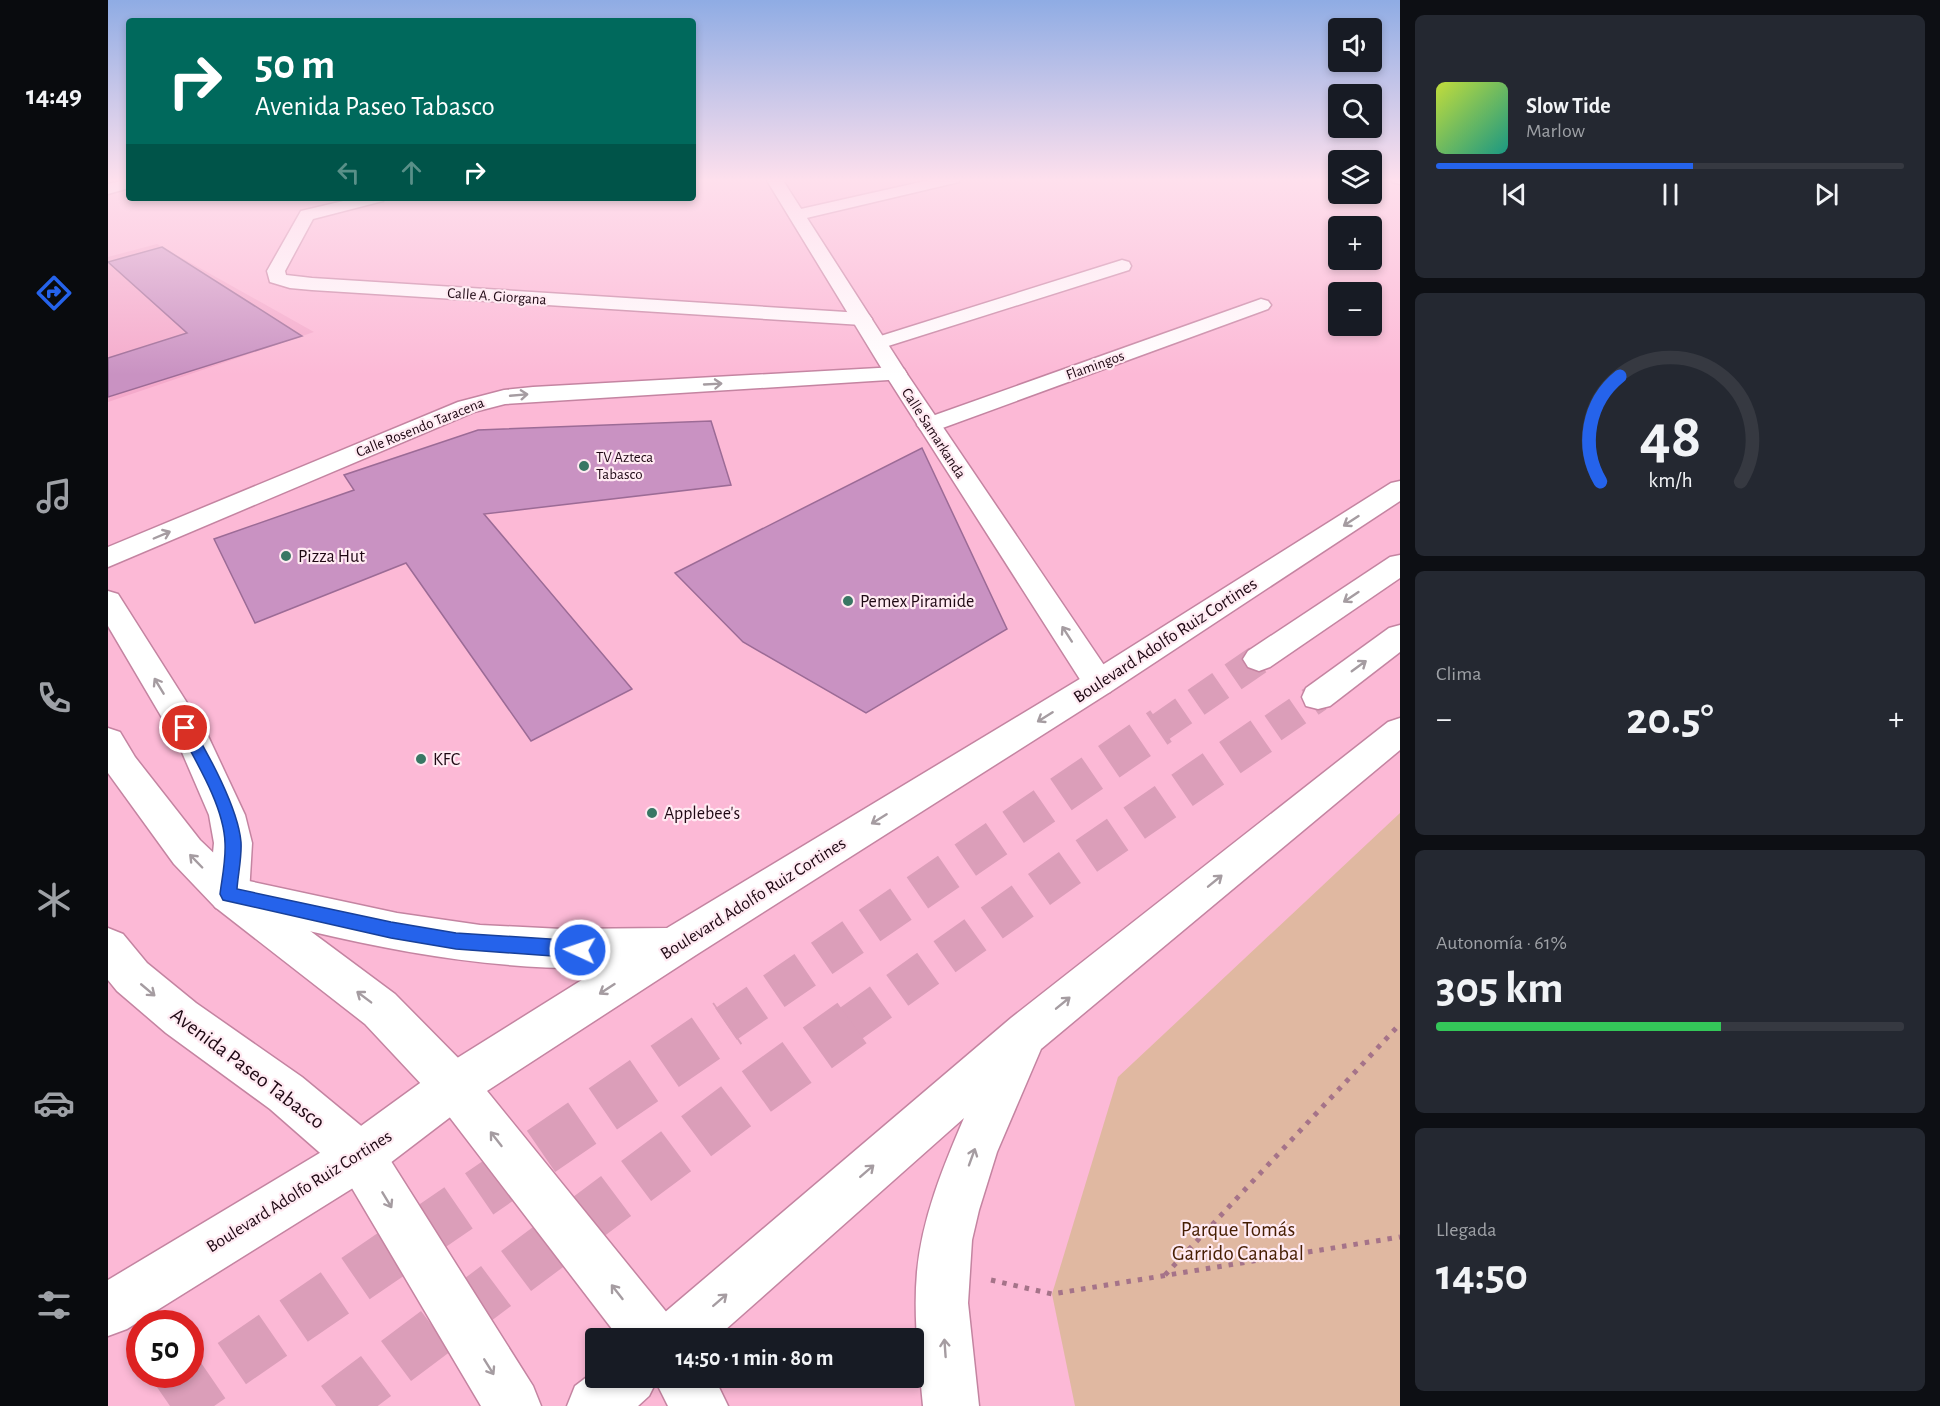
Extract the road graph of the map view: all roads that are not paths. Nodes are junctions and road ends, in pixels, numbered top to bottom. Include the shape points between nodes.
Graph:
1 (290, 245) edge
2 (816, 245) edge
3 (1122, 266) dead end
4 (1261, 305) dead end
5 (862, 320) junction
6 (878, 343) junction
7 (896, 374) junction
8 (928, 424) junction
9 (1400, 489) edge
10 (108, 558) edge
11 (1400, 564) edge
12 (108, 601) edge
13 (1400, 636) edge
14 (1259, 658) tunnel mouth
15 (1100, 683) junction
16 (1318, 697) tunnel mouth
17 (1400, 731) edge
18 (108, 742) edge
19 (229, 894) junction
20 (674, 946) junction
21 (108, 948) edge
22 (1026, 1033) junction
23 (454, 1086) junction
24 (360, 1156) junction
25 (108, 1310) edge
26 (645, 1328) edge
27 (687, 1328) edge
28 (617, 1388) edge
29 (688, 1388) edge
30 (513, 1406) edge
31 (595, 1406) edge
32 (700, 1406) edge
33 (951, 1406) edge

1 - 5 main road, Calle A. Giorgana via 276,271 277,278 301,283
2 - 5 main road, Calle Samarkanda
3 - 6 main road
4 - 8 main road, Flamingos
5 - 6 main road, Calle Samarkanda
6 - 7 main road, Calle Samarkanda
7 - 8 main road, Calle Samarkanda
10 -> 7 main road, Calle Rosendo Taracena via 434,419 491,399
15 -> 8 main road, Calle Samarkanda
9 -> 15 main road, Boulevard Adolfo Ruiz Cortines
11 -> 14 main road
19 -> 12 main road via 233,843 227,815 196,746
16 -> 13 main road
15 -> 20 main road, Boulevard Adolfo Ruiz Cortines
22 -> 17 main road
19 -> 18 main road via 187,852
19 - 20 main road via 407,934 456,941 580,950
23 -> 19 main road via 380,1009
20 -> 23 main road, Boulevard Adolfo Ruiz Cortines
21 -> 24 main road, Avenida Paseo Tabasco via 132,977 181,1018 286,1093
27 -> 22 main road
33 -> 22 main road via 944,1347 943,1269 957,1197
23 - 24 main road, Boulevard Adolfo Ruiz Cortines
26 -> 23 main road
24 - 25 main road, Boulevard Adolfo Ruiz Cortines
24 -> 30 main road, Avenida Paseo Tabasco
28 - 31 main road
29 - 32 main road

